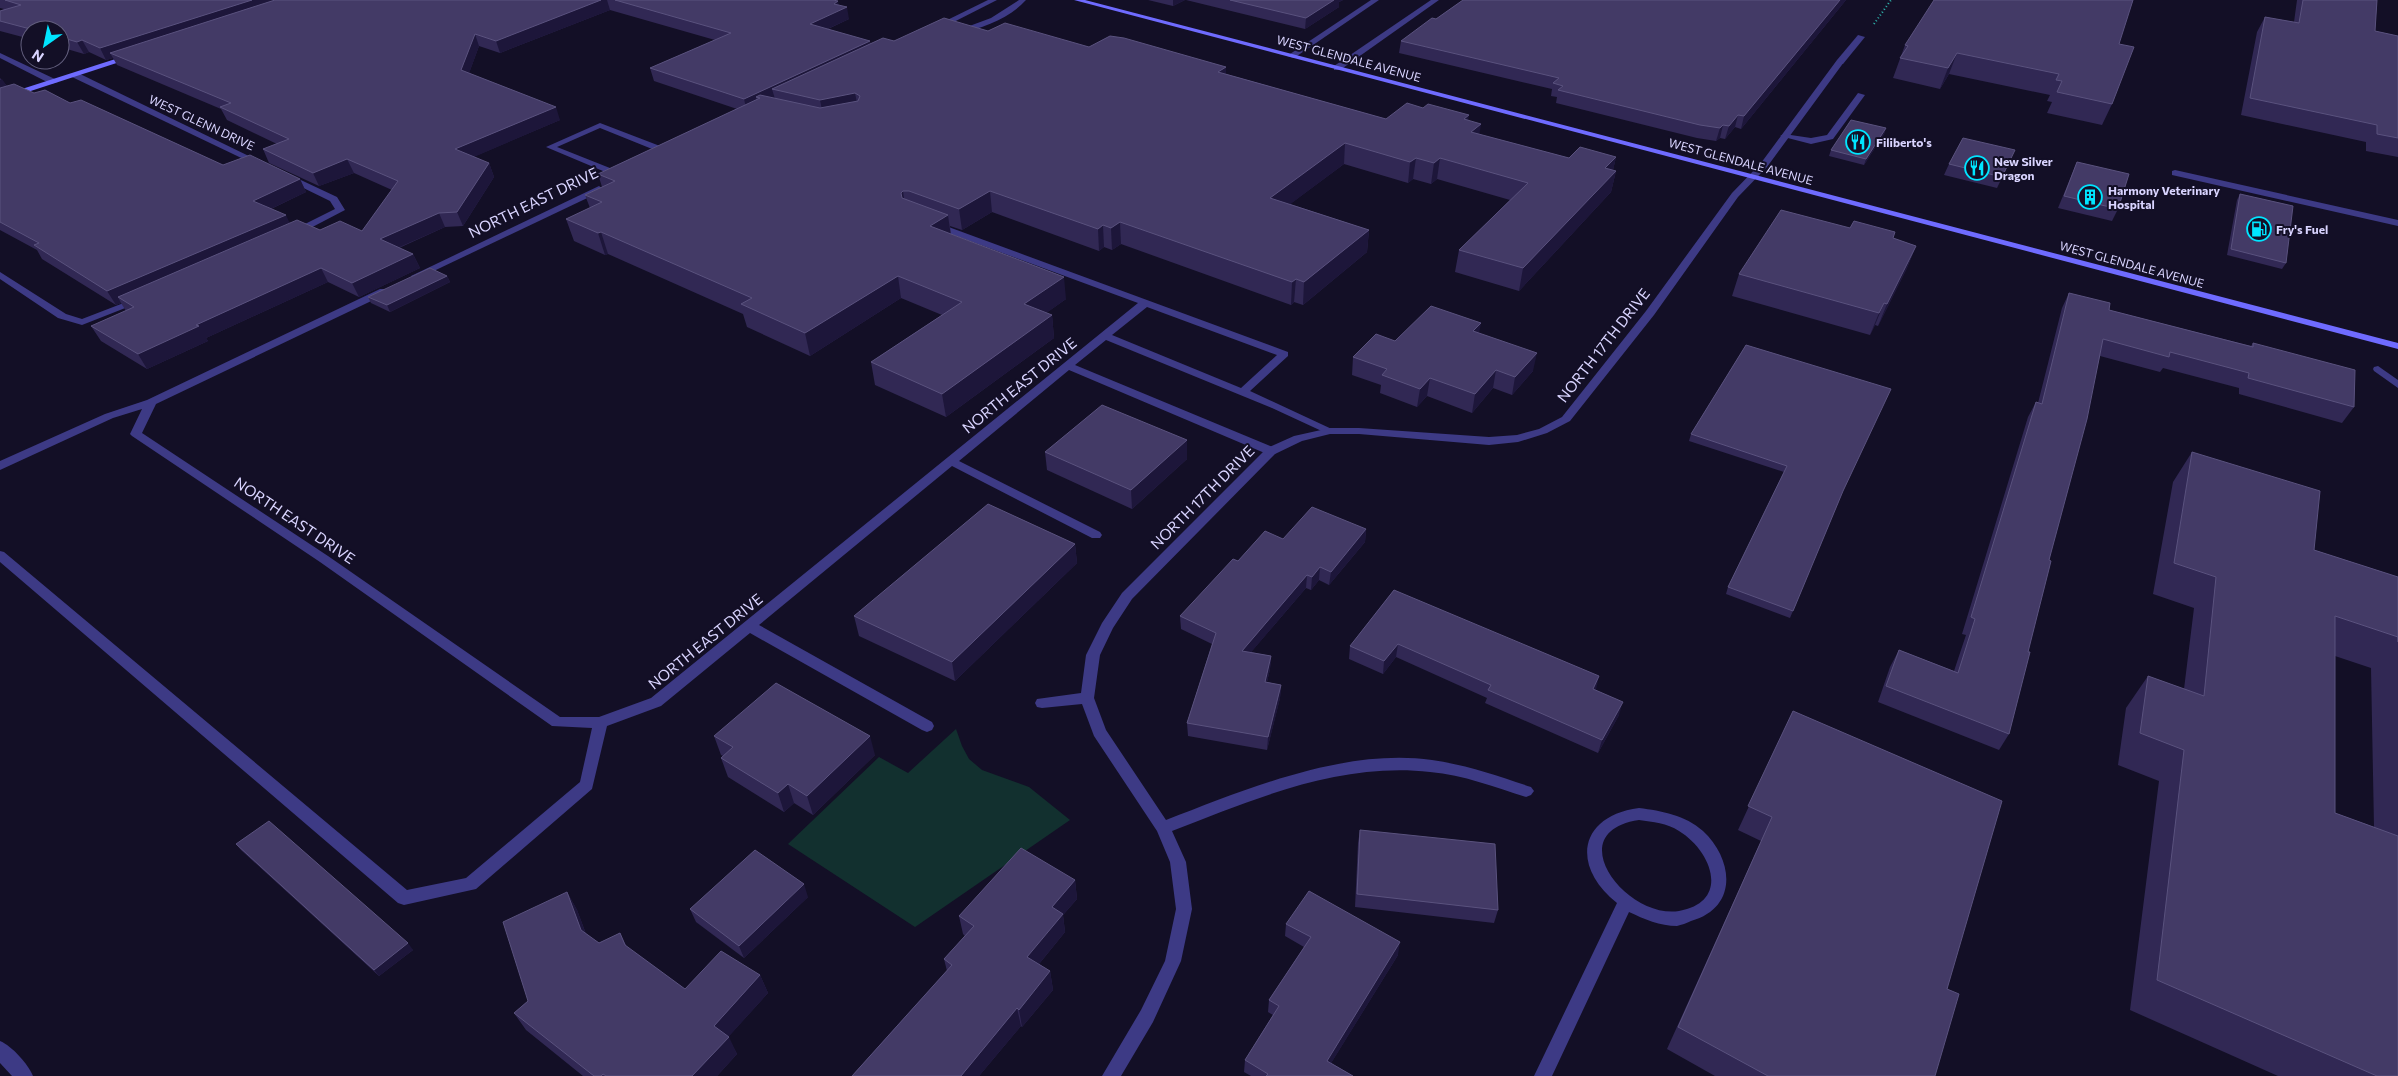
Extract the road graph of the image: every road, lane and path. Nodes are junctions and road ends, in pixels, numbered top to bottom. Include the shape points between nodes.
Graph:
1 (994, 0) edge
2 (1023, 0) edge
3 (1077, 0) edge
4 (1376, 0) edge
5 (1436, 0) edge
6 (1891, 0) edge
7 (974, 10) junction
8 (988, 20) junction
9 (1870, 29) dead end
10 (1861, 37) dead end
11 (140, 54) edge
12 (0, 55) edge
13 (1291, 56) junction
14 (1337, 68) junction
15 (75, 75) junction
16 (54, 82) junction
17 (1861, 95) dead end
18 (0, 99) edge
19 (1784, 136) junction
20 (656, 161) edge
21 (273, 170) edge
22 (2175, 173) dead end
23 (281, 174) edge
24 (1752, 177) junction
25 (928, 222) edge
26 (2398, 223) edge
27 (287, 236) edge
28 (0, 275) edge
29 (150, 296) edge
30 (1146, 302) junction
31 (1104, 336) junction
32 (2398, 346) edge
33 (1068, 366) junction
34 (2378, 369) dead end
35 (2398, 385) edge
36 (1243, 392) junction
37 (152, 402) junction
38 (1330, 431) junction
39 (1271, 451) junction
40 (951, 461) junction
41 (0, 466) edge
42 (1096, 535) dead end
43 (0, 555) edge
44 (749, 626) junction
45 (1087, 698) junction
46 (1042, 704) dead end
47 (600, 723) junction
48 (928, 726) dead end
49 (1526, 792) dead end
50 (1163, 828) junction
51 (1625, 904) junction
52 (0, 1050) edge
53 (24, 1076) edge
54 (1111, 1076) edge
55 (1543, 1076) edge

1 - 7 street
2 - 8 street via 1018,6
3 - 13 main road, WEST GLENDALE AVENUE
4 - 13 street
5 - 14 street
6 - 9 path
7 - 8 street
7 - 8 street via 928,33 968,30
10 - 19 street, NORTH 17TH DRIVE
11 - 15 main road
12 - 16 street
13 - 14 main road, WEST GLENDALE AVENUE
14 - 24 main road, WEST GLENDALE AVENUE
15 - 16 main road
15 - 21 street, WEST GLENN DRIVE
16 - 18 main road
17 - 19 street via 1830,137 1811,141
19 - 24 street, NORTH 17TH DRIVE
20 - 37 street, NORTH EAST DRIVE via 677,151 600,125 550,147 620,179
22 - 26 street
23 - 27 street via 334,199 340,210
24 - 32 main road, WEST GLENDALE AVENUE
24 - 38 street, NORTH 17TH DRIVE via 1735,195 1650,312 1566,419 1543,431 1489,441
25 - 30 street
28 - 29 street via 62,316 82,322
30 - 31 street, NORTH EAST DRIVE
30 - 36 street via 1284,354
31 - 33 street, NORTH EAST DRIVE
31 - 36 street
33 - 39 street
33 - 40 street, NORTH EAST DRIVE
34 - 35 street
36 - 38 street
37 - 41 street via 109,416
37 - 47 street, NORTH EAST DRIVE via 136,434 324,559 557,722
38 - 39 street, NORTH 17TH DRIVE via 1298,438
39 - 45 street, NORTH 17TH DRIVE via 1127,596 1093,655
40 - 42 street
40 - 44 street, NORTH EAST DRIVE
43 - 47 street via 404,898 470,884 587,785
44 - 47 street, NORTH EAST DRIVE via 656,702
44 - 48 street
45 - 46 street
45 - 50 street, NORTH 17TH DRIVE via 1098,732
49 - 50 street via 1479,774 1433,766 1385,763 1334,770 1286,782
50 - 54 street, NORTH 17TH DRIVE via 1178,862 1184,909 1173,961 1147,1016
51 - 51 street via 1650,915 1675,918 1698,913 1714,900 1720,883 1717,862 1705,843 1686,827 1663,817 1639,814 1618,818 1602,829 1594,846 1595,866 1606,886
51 - 55 street
52 - 53 street

